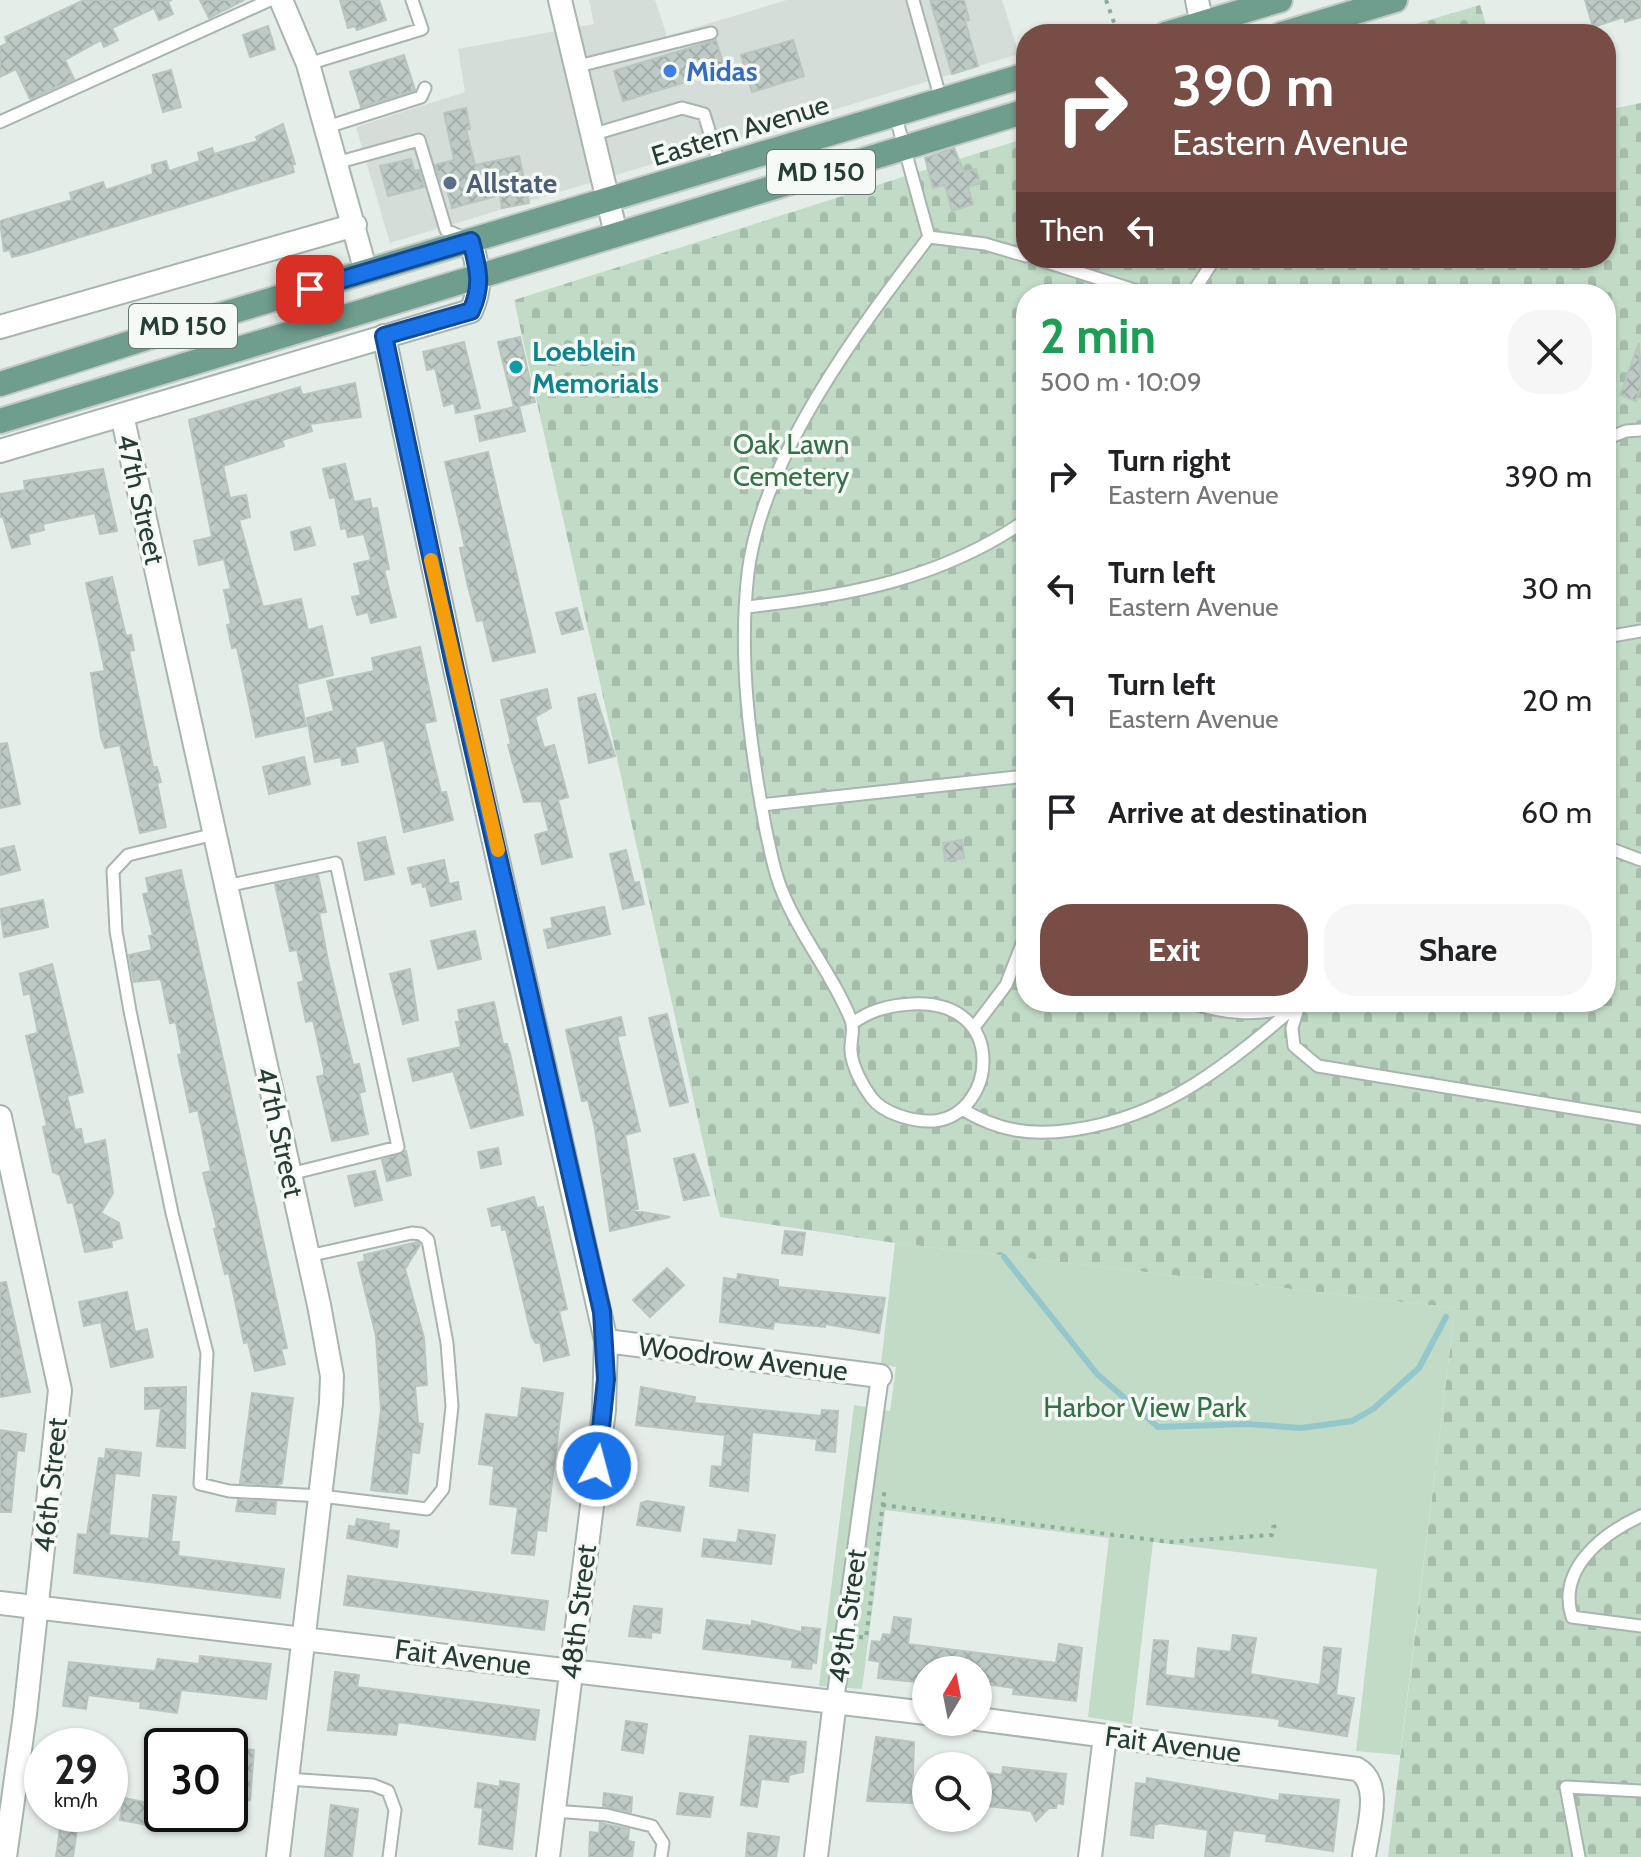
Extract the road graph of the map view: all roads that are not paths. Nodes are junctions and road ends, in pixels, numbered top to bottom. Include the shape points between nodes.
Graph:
1 (270, 0) edge
2 (281, 0) edge
3 (412, 0) edge
4 (560, 0) edge
5 (913, 0) edge
6 (1280, 0) edge
7 (1395, 0) edge
8 (1201, 19) edge
9 (1315, 24) edge
10 (711, 33) dead end
11 (308, 64) junction
12 (574, 67) junction
13 (1016, 78) edge
14 (425, 88) dead end
15 (941, 101) junction
16 (895, 114) junction
17 (1016, 114) edge
18 (0, 122) edge
19 (327, 127) junction
20 (590, 135) junction
21 (904, 147) junction
22 (336, 163) junction
23 (720, 167) junction
24 (607, 201) junction
25 (355, 225) junction
26 (616, 234) junction
27 (929, 237) junction
28 (471, 241) junction
29 (1016, 253) edge
30 (1065, 268) edge
31 (366, 272) junction
32 (480, 275) junction
33 (1116, 284) edge
34 (375, 306) junction
35 (0, 327) edge
36 (384, 336) junction
37 (0, 384) edge
38 (122, 415) junction
39 (0, 421) edge
40 (1641, 430) edge
41 (1616, 435) edge
42 (0, 451) edge
43 (1016, 527) edge
44 (747, 607) junction
45 (1641, 631) edge
46 (1616, 635) edge
47 (1016, 777) edge
48 (761, 805) junction
49 (215, 834) junction
50 (1616, 851) edge
51 (1641, 860) edge
52 (226, 886) junction
53 (1016, 960) edge
54 (1226, 1012) edge
55 (1271, 1012) edge
56 (1287, 1012) edge
57 (1296, 1012) edge
58 (853, 1023) junction
59 (975, 1026) junction
60 (962, 1109) junction
61 (0, 1117) edge
62 (1641, 1119) edge
63 (290, 1174) junction
64 (308, 1256) junction
65 (606, 1341) junction
66 (880, 1376) joint
67 (321, 1496) junction
68 (1641, 1516) edge
69 (0, 1603) edge
70 (36, 1607) junction
71 (1641, 1626) edge
72 (302, 1637) junction
73 (570, 1670) junction
74 (835, 1701) junction
75 (912, 1711) edge
76 (992, 1721) edge
77 (1105, 1736) junction
78 (288, 1779) junction
79 (1641, 1791) edge
80 (554, 1811) junction
81 (5, 1857) edge
82 (278, 1857) edge
83 (389, 1857) edge
84 (548, 1857) edge
85 (661, 1857) edge
86 (816, 1857) edge
87 (1090, 1857) edge
88 (1364, 1857) edge
89 (1579, 1857) edge

1 - 18 lane
2 - 11 street
3 - 11 lane via 422,29
4 - 12 street
5 - 15 lane
6 - 8 main road
7 - 9 main road
10 - 12 lane
11 - 19 street
12 - 20 street
13 - 15 main road, Eastern Avenue / MD 150
14 - 19 lane via 421,97
15 - 16 main road, Eastern Avenue / MD 150
16 - 21 lane
16 - 23 main road, Eastern Avenue / MD 150
17 - 21 main road, MD 150
19 - 22 street
20 - 23 lane via 682,108 704,114
20 - 24 street
21 - 26 main road, MD 150
21 - 27 lane
22 - 25 street
22 - 28 lane via 419,140 446,230
23 - 24 main road, Eastern Avenue / MD 150
24 - 26 street
24 - 28 main road, Eastern Avenue / MD 150
25 - 31 street
25 - 35 street
26 - 32 main road, MD 150
27 - 29 lane
27 - 44 lane via 873,313 795,439 759,529 748,572
28 - 31 main road, Eastern Avenue / MD 150
28 - 32 street
30 - 33 lane
31 - 34 main road
31 - 37 main road, Eastern Avenue / MD 150
32 - 34 main road, MD 150
32 - 36 street via 471,311
34 - 39 main road, MD 150
36 - 38 street
36 - 65 street, 48th Street
38 - 42 street
38 - 49 street, 47th Street
40 - 41 lane
43 - 44 lane via 984,548 908,579 830,598
44 - 48 lane via 749,727
45 - 46 lane
47 - 48 lane
48 - 58 lane via 786,901
49 - 52 street, 47th Street
49 - 67 lane via 128,855 113,871 116,931 130,1011 207,1353 200,1484 229,1491
50 - 51 lane
52 - 63 street, 47th Street
52 - 63 lane via 336,863 398,1147
53 - 59 lane via 1006,985
54 - 55 lane
56 - 60 lane via 1197,1082 1152,1110 1109,1125 1043,1135 985,1123
57 - 62 lane via 1294,1046 1318,1066
58 - 59 lane via 885,1007 924,1004 960,1013
58 - 60 lane via 851,1052 871,1098 885,1109 931,1121
59 - 60 lane via 981,1067 978,1084
61 - 70 street, 46th Street via 60,1390
63 - 64 street, 47th Street
64 - 67 street, 47th Street via 332,1376
64 - 67 lane via 412,1233 428,1240 447,1343 452,1406 443,1489 427,1509
65 - 66 street, Woodrow Avenue
65 - 73 street, 48th Street via 604,1410
66 - 74 street, 49th Street
67 - 72 street, 47th Street
68 - 71 lane via 1587,1552 1567,1599 1572,1617
69 - 70 street, Fait Avenue
70 - 72 street, Fait Avenue
70 - 81 street, 46th Street
72 - 73 street, Fait Avenue
72 - 78 street, 47th Street
73 - 74 street, Fait Avenue
73 - 80 street, 48th Street
74 - 75 street, Fait Avenue
74 - 86 street, 49th Street
76 - 77 street, Fait Avenue
77 - 87 street
77 - 88 street, Fait Avenue via 1341,1765 1366,1774 1373,1791
78 - 82 street, 47th Street
78 - 83 lane via 373,1785 388,1791 395,1810
79 - 89 lane via 1566,1787
80 - 84 street, 48th Street
80 - 85 lane via 607,1815 652,1826 663,1843

